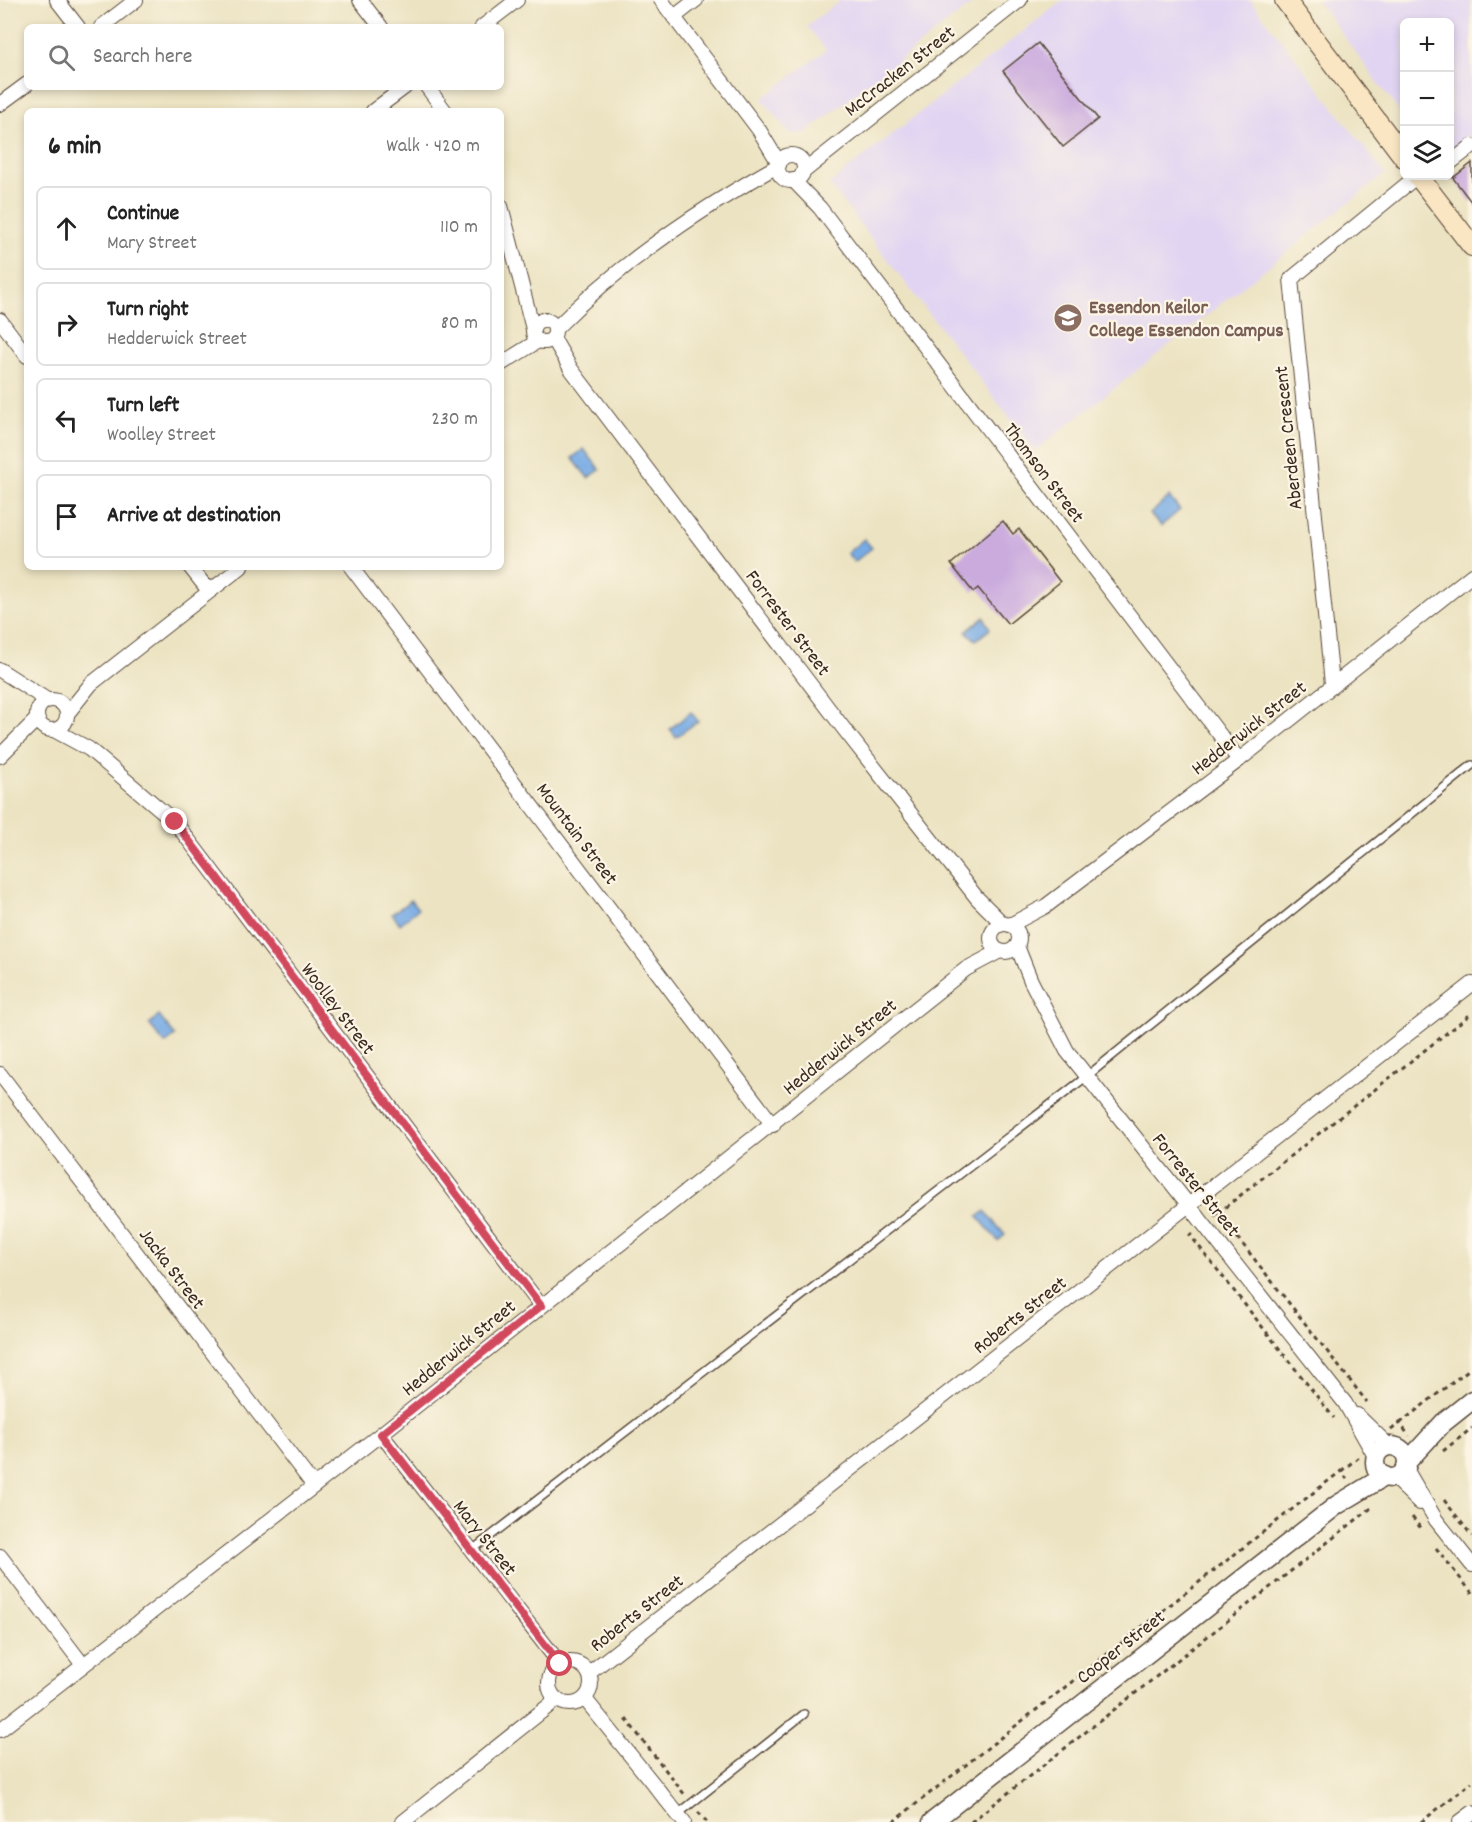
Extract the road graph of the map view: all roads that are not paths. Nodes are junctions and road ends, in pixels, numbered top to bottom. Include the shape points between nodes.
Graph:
1 (57, 0) edge
2 (136, 0) edge
3 (360, 0) edge
4 (517, 0) edge
5 (661, 0) edge
6 (696, 0) edge
7 (1020, 0) edge
8 (1285, 0) edge
9 (674, 17) junction
10 (76, 24) edge
11 (105, 24) edge
12 (379, 24) edge
13 (486, 24) edge
14 (24, 86) edge
15 (401, 90) edge
16 (429, 90) edge
17 (0, 104) edge
18 (377, 108) edge
19 (443, 108) edge
20 (1472, 146) edge
21 (1400, 153) edge
22 (1454, 159) edge
23 (791, 168) junction
24 (1419, 180) edge
25 (1425, 180) edge
26 (504, 218) edge
27 (1472, 246) edge
28 (0, 320) edge
29 (544, 332) junction
30 (24, 352) edge
31 (504, 362) edge
32 (192, 570) edge
33 (237, 570) edge
34 (353, 570) edge
35 (1472, 575) edge
36 (209, 591) junction
37 (5, 674) edge
38 (91, 684) junction
39 (1332, 684) junction
40 (51, 700) junction
41 (37, 714) junction
42 (67, 716) junction
43 (51, 730) junction
44 (89, 749) junction
45 (3, 753) edge
46 (1239, 760) junction
47 (1472, 765) edge
48 (1046, 906) junction
49 (999, 930) junction
50 (1018, 941) junction
51 (1002, 952) junction
52 (966, 969) junction
53 (1030, 981) junction
54 (1472, 984) edge
55 (0, 1074) edge
56 (1086, 1077) junction
57 (773, 1125) junction
58 (1190, 1205) junction
59 (541, 1306) junction
60 (1472, 1400) edge
61 (381, 1434) junction
62 (1391, 1462) junction
63 (314, 1486) junction
64 (471, 1551) junction
65 (0, 1556) edge
66 (1472, 1565) edge
67 (560, 1664) junction
68 (83, 1665) junction
69 (589, 1673) junction
70 (556, 1700) junction
71 (585, 1700) junction
72 (804, 1714) dead end
73 (0, 1730) edge
74 (1472, 1813) edge
75 (681, 1818) edge
76 (403, 1822) edge
77 (932, 1822) edge
78 (1460, 1822) edge

1 - 10 street
2 - 11 street
3 - 12 street
4 - 13 street
5 - 9 street, Thomson Street
6 - 9 street
7 - 23 street, McCracken Street via 831,148
8 - 21 main road
9 - 23 street, Thomson Street
14 - 17 street
15 - 18 street
16 - 19 street
20 - 22 street
23 - 29 street, McCracken Street via 737,189 685,220
23 - 46 street, Thomson Street
24 - 39 street, Aberdeen Crescent via 1291,279
25 - 27 main road
26 - 29 street, Forrester Street via 524,296
28 - 30 street
29 - 31 street, McCracken Street
29 - 49 street, Forrester Street
32 - 36 street
33 - 36 street
34 - 57 street, Mountain Street
35 - 39 street, Hedderwick Street
36 - 38 street
37 - 40 street
37 - 41 street
38 - 40 street
38 - 42 street
39 - 46 street, Hedderwick Street
40 - 41 street
40 - 42 street via 64,705
41 - 43 street via 41,726
41 - 45 street
42 - 43 street via 62,726
42 - 44 street, Woolley Street
43 - 44 street, Woolley Street
43 - 45 street
44 - 59 street, Woolley Street via 175,822
46 - 48 street, Hedderwick Street
47 - 56 lane
48 - 49 street, Hedderwick Street
48 - 50 street, Hedderwick Street
49 - 50 street via 1016,930
49 - 51 street via 993,946
49 - 52 street, Hedderwick Street
50 - 51 street via 1011,951
50 - 53 street, Forrester Street
51 - 52 street, Hedderwick Street
51 - 53 street, Forrester Street
52 - 57 street, Hedderwick Street
53 - 56 street, Forrester Street via 1067,1051
54 - 58 street, Roberts Street
55 - 63 street, Jacka Street
56 - 58 street, Forrester Street
56 - 64 lane
57 - 59 street, Hedderwick Street
58 - 62 street, Forrester Street
58 - 69 street, Roberts Street
59 - 61 street, Hedderwick Street
60 - 62 street, Cooper Street
61 - 63 street, Hedderwick Street
61 - 64 street, Mary Street
62 - 66 street, Forrester Street
62 - 77 street, Cooper Street
63 - 68 street, Hedderwick Street
64 - 67 street, Mary Street
65 - 68 street
67 - 69 street via 579,1664
67 - 70 street via 549,1681
68 - 73 street, Hedderwick Street
69 - 71 street via 592,1685
70 - 71 street via 570,1705
70 - 76 street
71 - 75 street
72 - 75 lane via 691,1803
74 - 78 street

